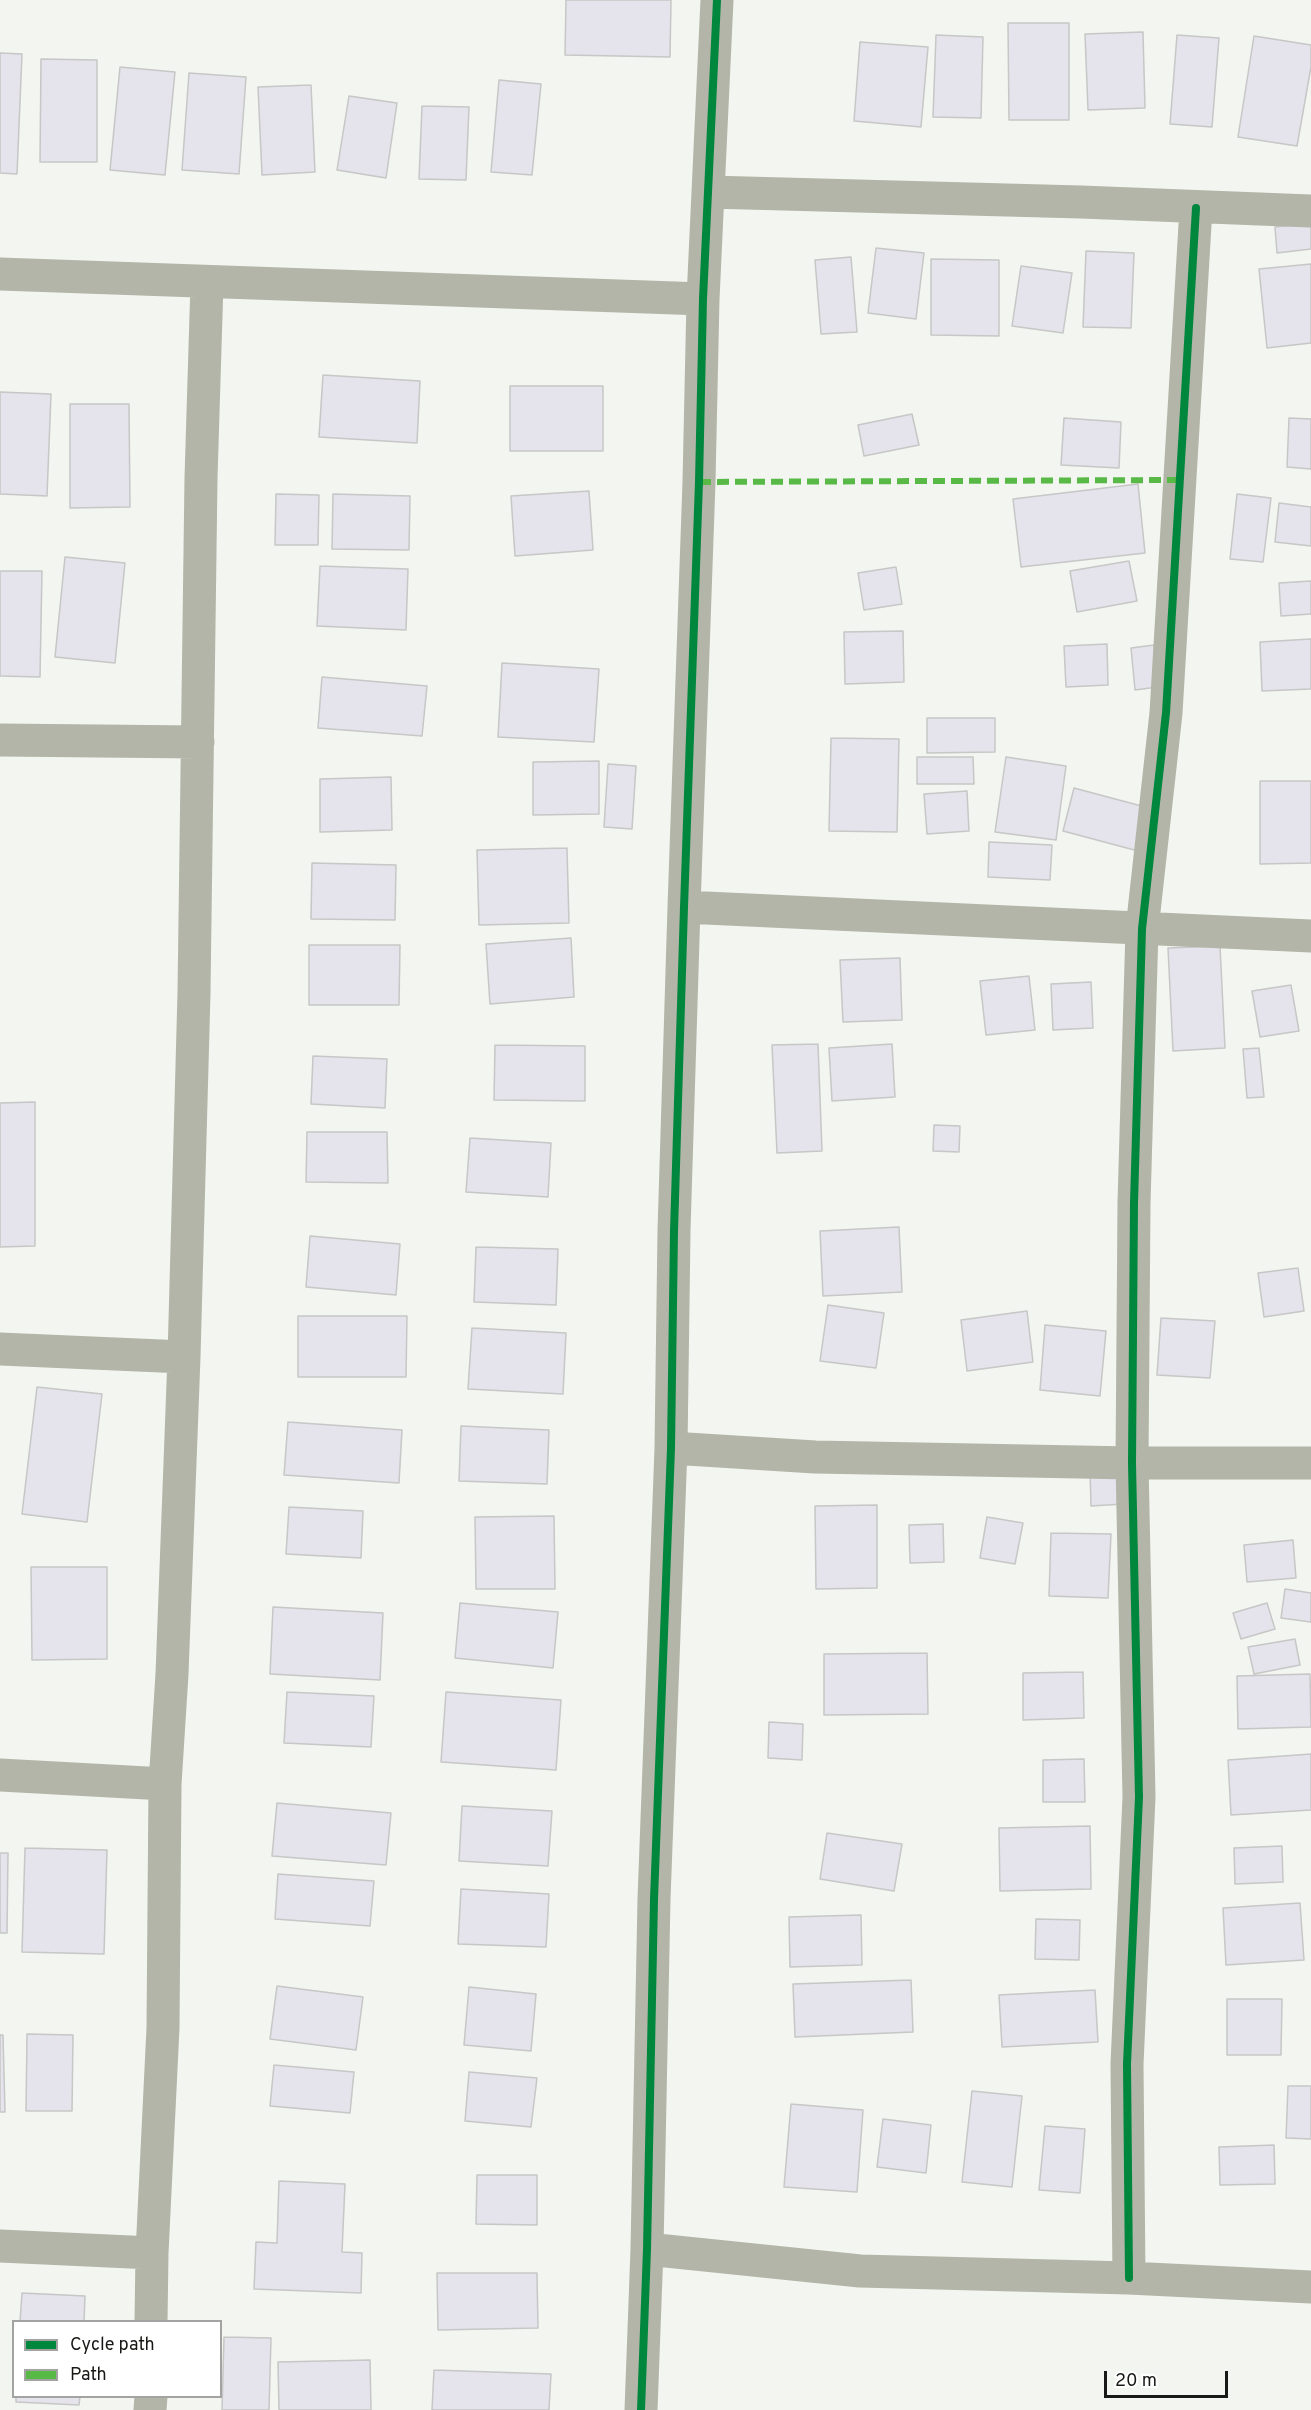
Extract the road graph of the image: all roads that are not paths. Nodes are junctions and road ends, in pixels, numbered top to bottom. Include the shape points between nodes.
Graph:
1 (717, 0) edge
2 (709, 192) junction
3 (1196, 208) junction
4 (1311, 211) edge
5 (0, 274) edge
6 (207, 283) junction
7 (703, 299) junction
8 (0, 740) edge
9 (198, 742) junction
10 (684, 907) junction
11 (1142, 929) junction
12 (1311, 936) edge
13 (0, 1349) edge
14 (184, 1357) junction
15 (671, 1448) junction
16 (1132, 1463) junction
17 (1311, 1463) edge
18 (0, 1775) edge
19 (165, 1784) junction
20 (0, 2246) edge
21 (647, 2249) junction
22 (152, 2253) junction
23 (1129, 2278) junction
24 (1311, 2287) edge
25 (151, 2320) edge
26 (641, 2410) edge

1 - 2 street
2 - 3 street
2 - 7 street
3 - 4 street
3 - 11 street via 1166,713
5 - 6 street
6 - 7 street
6 - 9 street
7 - 10 street
8 - 9 street
9 - 14 street
10 - 11 street
10 - 15 street
11 - 12 street
11 - 16 street
13 - 14 street
14 - 19 street
15 - 16 street via 805,1457
15 - 21 street via 654,1887
16 - 17 street
16 - 23 street via 1138,1797 1127,2064
18 - 19 street
19 - 22 street via 163,2028
20 - 22 street
21 - 23 street via 860,2271
21 - 26 street
22 - 25 street
23 - 24 street

